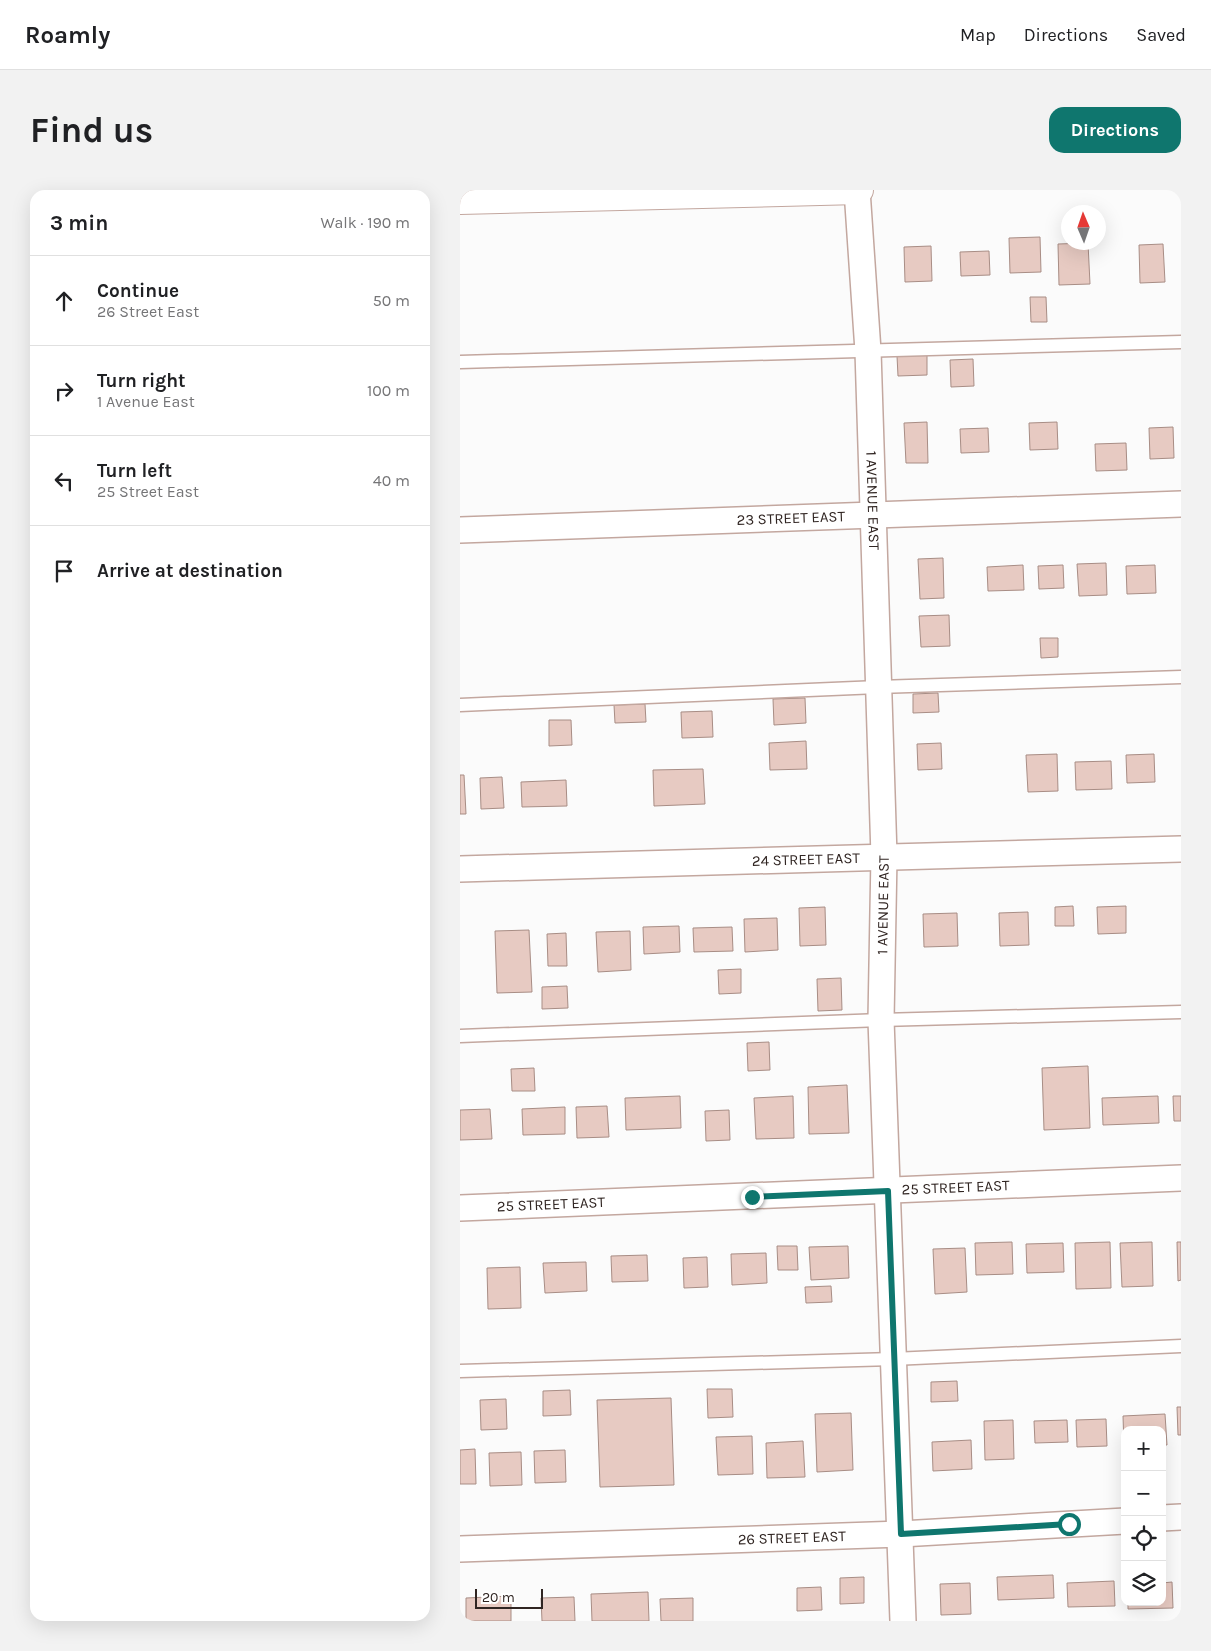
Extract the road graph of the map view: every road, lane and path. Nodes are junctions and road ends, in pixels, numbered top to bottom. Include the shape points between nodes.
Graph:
1 (857, 190) edge
2 (460, 200) edge
3 (1181, 342) edge
4 (868, 351) junction
5 (460, 362) edge
6 (1181, 504) edge
7 (873, 515) junction
8 (460, 530) edge
9 (1181, 677) edge
10 (878, 687) junction
11 (460, 705) edge
12 (1181, 849) edge
13 (884, 856) junction
14 (460, 868) edge
15 (1181, 1012) edge
16 (881, 1020) junction
17 (460, 1036) edge
18 (1181, 1178) edge
19 (888, 1191) junction
20 (460, 1208) edge
21 (1181, 1346) edge
22 (893, 1359) junction
23 (460, 1371) edge
24 (1181, 1517) edge
25 (1166, 1518) edge
26 (1121, 1521) edge
27 (901, 1534) junction
28 (460, 1549) edge
29 (903, 1621) edge

1 - 2 street
1 - 4 street, 1 AVENUE EAST
3 - 4 lane
4 - 5 lane
4 - 7 street, 1 AVENUE EAST
6 - 7 street, 23 STREET EAST
7 - 8 street, 23 STREET EAST
7 - 10 street, 1 AVENUE EAST
9 - 10 lane
10 - 11 lane
10 - 13 street, 1 AVENUE EAST
12 - 13 street, 24 STREET EAST
13 - 14 street, 24 STREET EAST
13 - 16 street, 1 AVENUE EAST
15 - 16 lane
16 - 17 lane
16 - 19 street, 1 AVENUE EAST
18 - 19 street, 25 STREET EAST
19 - 20 street, 25 STREET EAST
19 - 22 street, 1 AVENUE EAST
21 - 22 lane
22 - 23 lane
22 - 27 street, 1 AVENUE EAST
24 - 25 street
26 - 27 street, 26 STREET EAST
27 - 28 street, 26 STREET EAST
27 - 29 street, 1 AVENUE EAST

